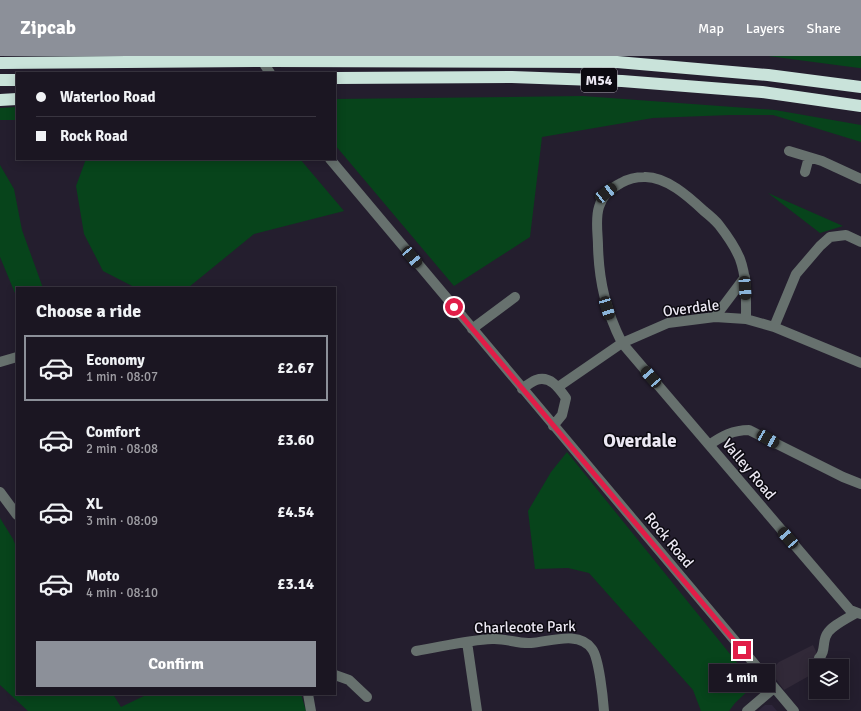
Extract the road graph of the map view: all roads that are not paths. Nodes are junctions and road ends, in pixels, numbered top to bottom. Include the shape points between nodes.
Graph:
1 (56, 56) edge
2 (256, 58) edge
3 (157, 62) junction
4 (0, 63) edge
5 (269, 72) edge
6 (336, 78) edge
7 (0, 80) edge
8 (16, 80) edge
9 (861, 87) edge
10 (16, 98) edge
11 (0, 100) edge
12 (861, 106) edge
13 (789, 151) dead end
14 (809, 158) junction
15 (331, 160) edge
16 (805, 172) dead end
17 (861, 178) edge
18 (861, 242) edge
19 (744, 277) junction
20 (515, 297) dead end
21 (715, 317) junction
22 (746, 319) junction
23 (774, 327) junction
24 (472, 329) junction
25 (622, 343) junction
26 (16, 357) edge
27 (0, 362) edge
28 (861, 363) edge
29 (558, 387) junction
30 (522, 389) junction
31 (553, 426) junction
32 (709, 445) junction
33 (861, 484) edge
34 (0, 492) edge
35 (16, 514) edge
36 (858, 613) edge
37 (467, 642) junction
38 (416, 651) dead end
39 (819, 658) dead end
40 (336, 675) edge
41 (774, 688) junction
42 (308, 695) edge
43 (367, 698) dead end
44 (311, 711) edge
45 (477, 711) edge
46 (604, 711) edge
47 (747, 711) edge
48 (794, 711) edge

1 - 3 highway, M54
2 - 3 highway, M54
2 - 5 street
2 - 9 highway, M54, bridge via 273,61 617,62 768,75
3 - 4 highway, M54
6 - 12 highway, M54 via 512,77 622,81 762,92
7 - 8 highway
10 - 11 highway
13 - 14 street
14 - 16 street
14 - 17 street
15 - 24 street, Rock Road
18 - 23 street via 846,235 830,237 820,246 796,274
19 - 21 street
19 - 22 street, Valley Road
19 - 25 street, Valley Road via 740,258 719,224 680,190 646,176 628,179 606,193 599,206 597,220 598,269 603,294 611,321
20 - 24 street
21 - 22 street, Overdale
21 - 25 street, Overdale via 668,323
22 - 23 street, Overdale
23 - 28 street, Overdale
24 - 30 street, Rock Road
25 - 29 street, Overdale
25 - 32 street, Valley Road
26 - 27 street
29 - 30 street via 551,380 537,380
29 - 31 street via 566,398 562,415
30 - 31 street, Rock Road
31 - 41 street, Rock Road
32 - 33 street via 728,433 749,430 843,478
32 - 36 street, Valley Road via 846,606
34 - 35 street
36 - 39 street via 829,630
37 - 38 street, Charlecote Park
37 - 45 street
37 - 46 street, Charlecote Park via 492,639 525,643 568,639 582,641 592,648 595,654
40 - 43 street via 349,680
41 - 47 street
41 - 48 street, Rock Road
42 - 44 street

